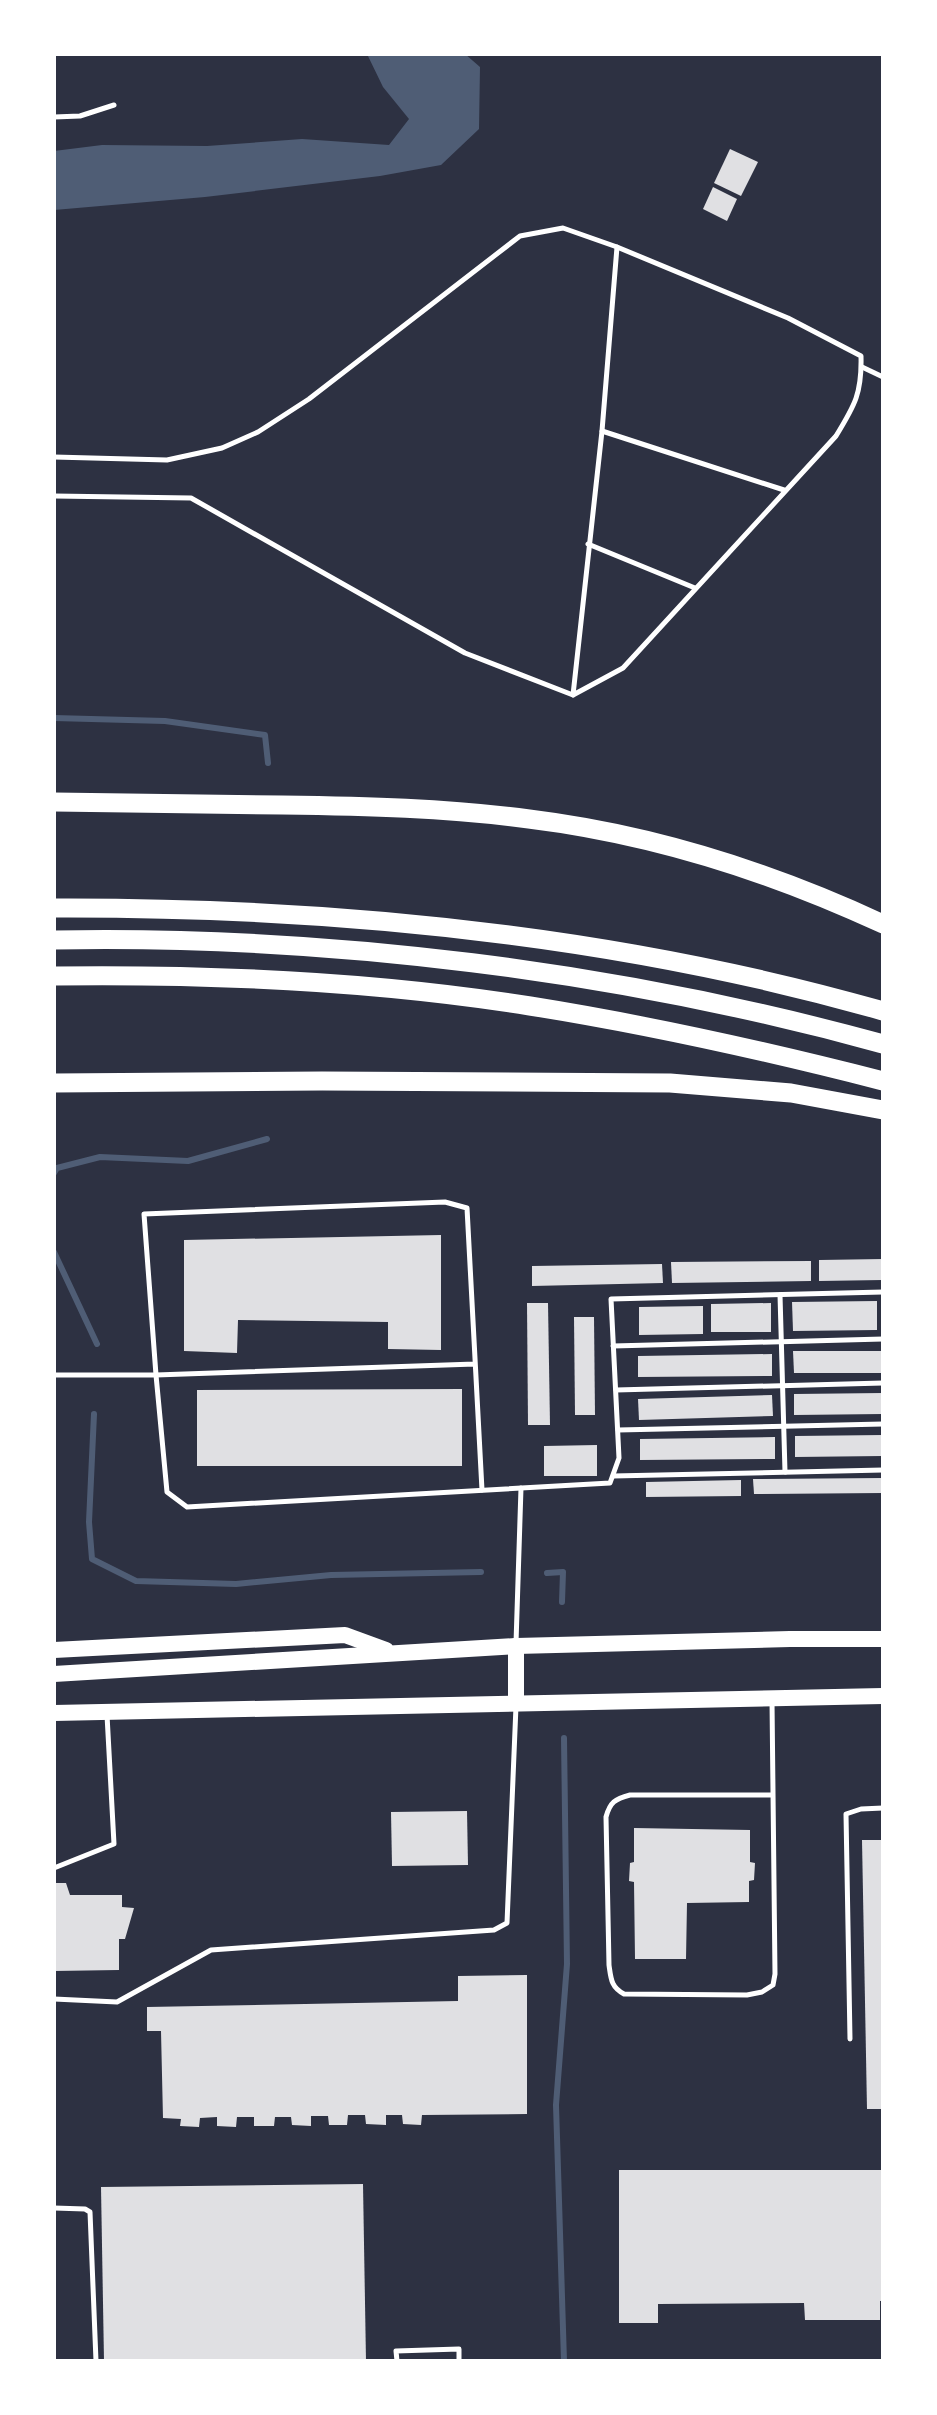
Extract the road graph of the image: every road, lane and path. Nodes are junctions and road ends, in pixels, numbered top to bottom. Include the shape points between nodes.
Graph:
1 (114, 105) dead end
2 (54, 117) edge
3 (617, 247) junction
4 (862, 367) junction
5 (883, 377) edge
6 (602, 431) junction
7 (54, 457) edge
8 (784, 490) junction
9 (54, 496) edge
10 (588, 544) junction
11 (695, 588) junction
12 (573, 695) junction
13 (54, 802) edge
14 (54, 908) edge
15 (883, 924) edge
16 (54, 940) edge
17 (54, 976) edge
18 (883, 1011) edge
19 (883, 1044) edge
20 (883, 1081) edge
21 (54, 1083) edge
22 (883, 1110) edge
23 (883, 1292) edge
24 (780, 1295) junction
25 (883, 1339) edge
26 (781, 1342) junction
27 (613, 1346) junction
28 (475, 1364) junction
29 (54, 1375) edge
30 (156, 1375) junction
31 (883, 1383) edge
32 (782, 1386) junction
33 (616, 1390) junction
34 (883, 1424) edge
35 (783, 1427) junction
36 (618, 1430) junction
37 (883, 1470) edge
38 (785, 1472) junction
39 (613, 1476) junction
40 (521, 1488) junction
41 (482, 1490) junction
42 (883, 1639) edge
43 (516, 1646) junction
44 (54, 1650) edge
45 (391, 1652) junction
46 (54, 1674) edge
47 (883, 1696) edge
48 (772, 1698) junction
49 (516, 1703) junction
50 (107, 1712) junction
51 (54, 1713) edge
52 (773, 1795) junction
53 (883, 1808) edge
54 (54, 1868) edge
55 (54, 1999) edge
56 (850, 2039) dead end
57 (54, 2208) edge
58 (96, 2361) edge
59 (397, 2361) edge
60 (459, 2361) edge

1 - 2 lane via 80,116
3 - 4 lane via 788,318 862,356
3 - 6 lane
3 - 7 lane via 563,228 520,236 301,405 222,448 167,460
4 - 5 lane
4 - 8 lane via 862,384 836,436
6 - 8 lane
6 - 10 lane
8 - 11 lane
9 - 12 lane via 191,498 465,653
10 - 11 lane
10 - 12 lane
11 - 12 lane via 623,668
13 - 15 highway via 377,806 532,819 691,852 797,887
14 - 18 highway via 268,913 451,928 722,972
16 - 19 highway via 228,943 494,967 681,998
17 - 20 highway via 187,976 396,989 635,1024
21 - 22 highway via 670,1083 790,1093
23 - 24 lane
24 - 26 lane
24 - 27 lane via 611,1299
25 - 26 lane
26 - 27 lane
26 - 32 lane
27 - 33 lane
28 - 30 lane
28 - 30 lane via 467,1208 444,1202 144,1214
28 - 41 lane
29 - 30 lane
30 - 41 lane via 167,1492 187,1507
31 - 32 lane
32 - 33 lane
32 - 35 lane
33 - 36 lane
34 - 35 lane
35 - 36 lane
35 - 38 lane
36 - 39 lane via 619,1458
37 - 38 lane
38 - 39 lane
39 - 40 lane via 610,1483
40 - 41 lane
40 - 43 lane
42 - 43 main road
43 - 45 main road
43 - 49 main road
44 - 45 main road via 345,1634
45 - 46 main road
47 - 48 main road
48 - 49 main road
48 - 52 lane
49 - 50 main road
49 - 55 lane via 508,1923 494,1930 211,1950 117,2002
50 - 51 main road
50 - 54 lane via 114,1843
52 - 52 lane via 773,1985 747,1995 624,1994 615,1989 609,1965 609,1805 630,1795
53 - 56 lane via 846,1814
57 - 58 lane via 90,2212
59 - 60 lane via 396,2351 459,2349

